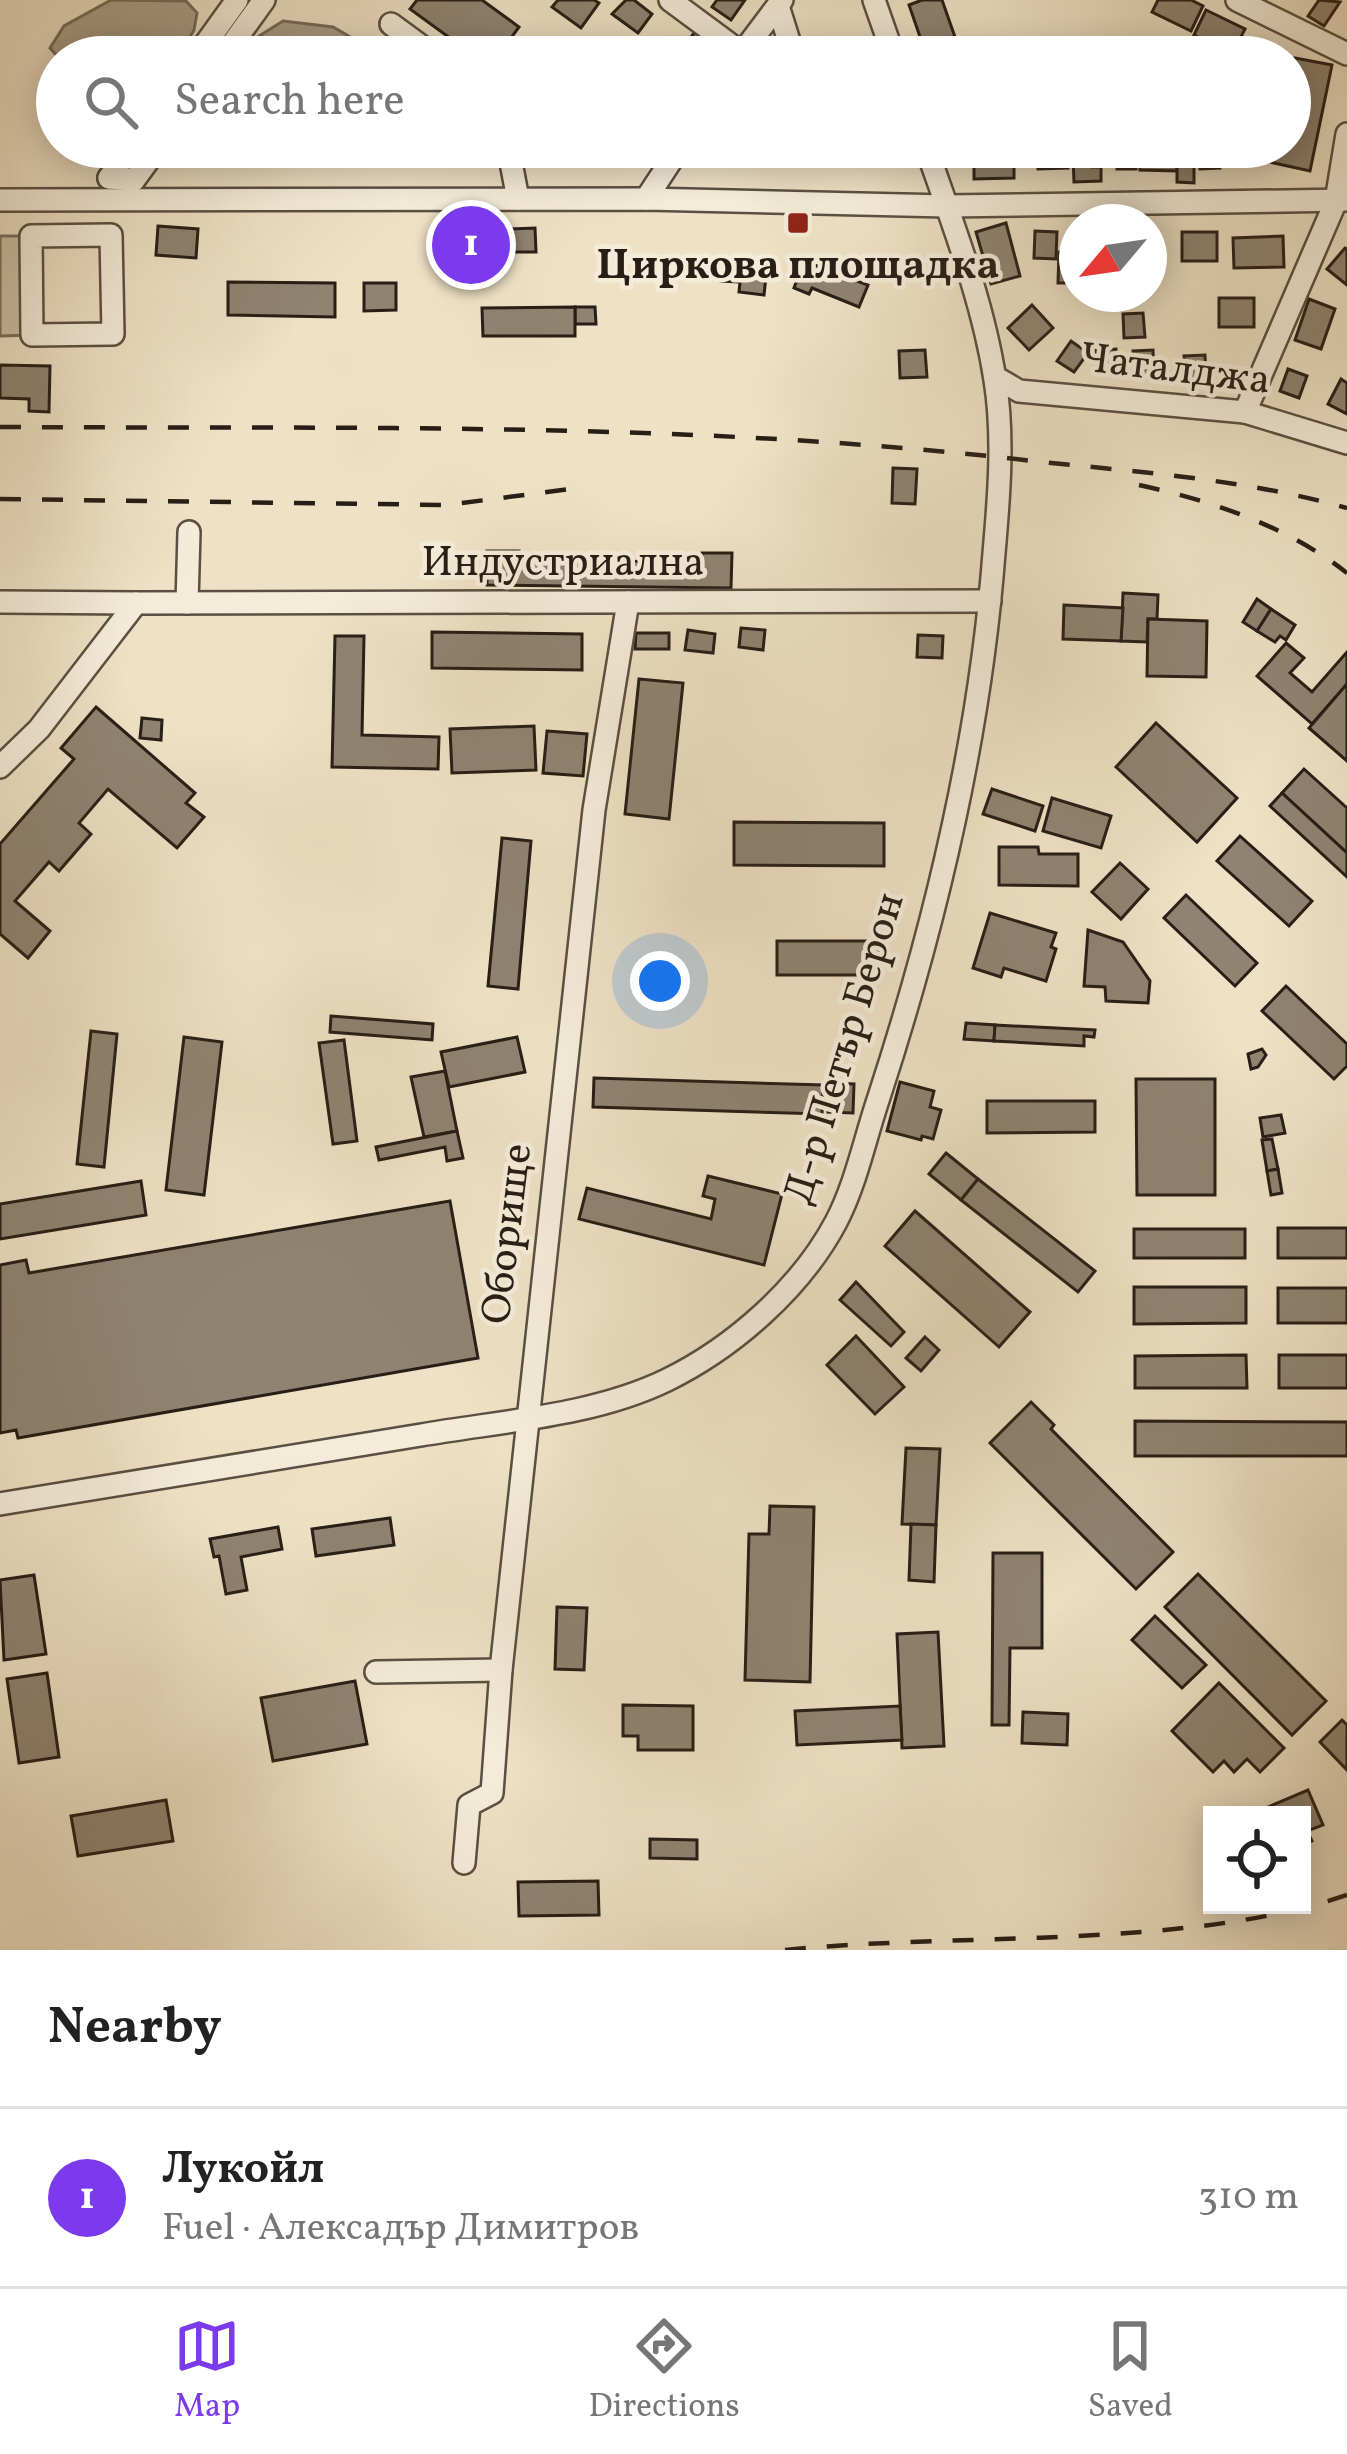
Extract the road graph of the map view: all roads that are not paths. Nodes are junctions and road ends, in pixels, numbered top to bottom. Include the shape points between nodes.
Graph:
1 (237, 0) edge
2 (264, 0) edge
3 (670, 0) edge
4 (874, 0) edge
5 (1237, 0) edge
6 (780, 3) edge
7 (391, 24) dead end
8 (211, 36) edge
9 (238, 36) edge
10 (407, 36) edge
11 (717, 36) edge
12 (757, 36) edge
13 (788, 36) edge
14 (887, 36) edge
15 (1310, 36) edge
16 (1311, 36) edge
17 (1347, 54) edge
18 (1347, 134) edge
19 (116, 168) edge
20 (143, 168) edge
21 (512, 168) edge
22 (667, 168) edge
23 (933, 168) edge
24 (0, 200) edge
25 (518, 200) junction
26 (646, 200) junction
27 (1344, 204) edge
28 (947, 206) junction
29 (31, 236) joint
30 (994, 377) junction
31 (1245, 412) junction
32 (1347, 443) edge
33 (189, 532) dead end
34 (0, 602) edge
35 (628, 602) junction
36 (990, 602) junction
37 (136, 603) junction
38 (187, 603) junction
39 (0, 767) edge
40 (527, 1417) junction
41 (0, 1504) edge
42 (501, 1670) junction
43 (376, 1672) dead end
44 (464, 1863) dead end

1 - 8 street
2 - 9 street
3 - 11 street
4 - 14 street
5 - 15 street
6 - 12 street
6 - 13 street
7 - 10 street
16 - 17 street
18 - 27 street
19 - 20 street via 109,178 134,180
21 - 25 street
22 - 26 street
23 - 28 street, Д-р Петър Берон
24 - 25 street
25 - 26 street
26 - 28 street
27 - 28 street
27 - 31 street
28 - 30 street, Д-р Петър Берон
29 - 29 street via 32,335 113,334 111,235
30 - 31 street, Чаталджа via 1019,392
30 - 36 street, Д-р Петър Берон via 999,497
31 - 32 street, Чаталджа
33 - 38 street
34 - 37 street, Индустриална
35 - 36 street, Индустриална
35 - 38 street, Индустриална
35 - 40 street, Оборище via 595,810
36 - 40 street, Д-р Петър Берон via 949,843 908,1008 838,1219 765,1310 711,1354 625,1396
37 - 38 street, Индустриална
37 - 39 street
40 - 41 street, Д-р Петър Берон
40 - 42 street, Оборище
42 - 43 street
42 - 44 street, Оборище via 492,1793 470,1805

